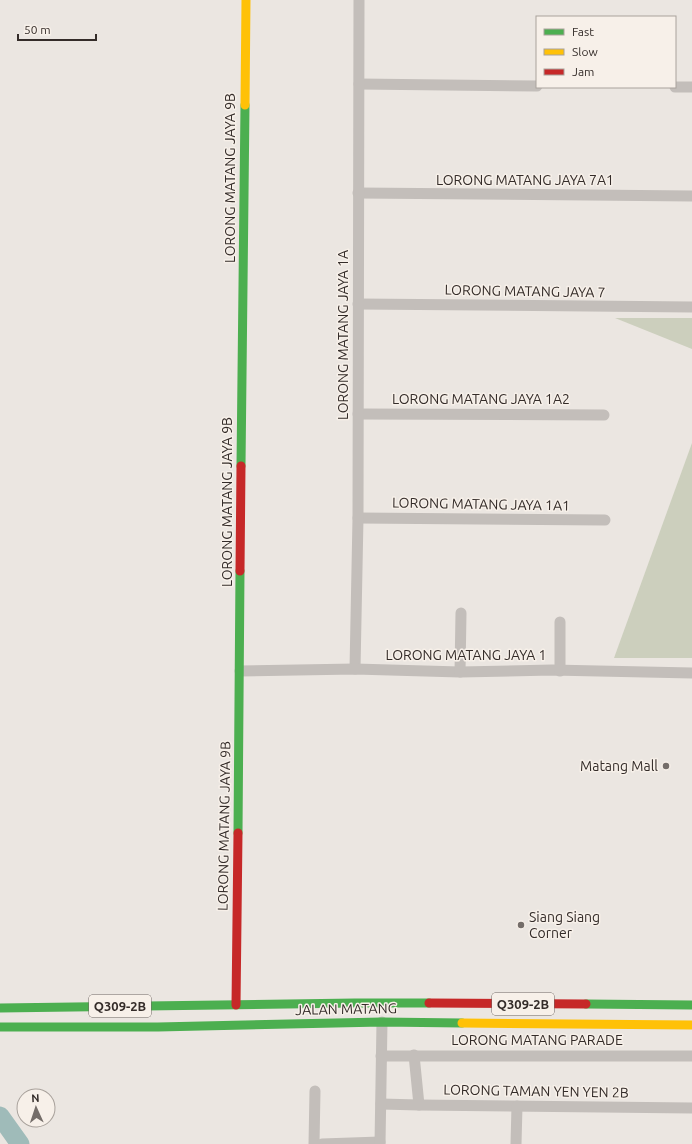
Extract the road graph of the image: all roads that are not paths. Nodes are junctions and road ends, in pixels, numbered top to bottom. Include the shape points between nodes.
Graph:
1 (246, 0) edge
2 (359, 0) edge
3 (359, 84) junction
4 (536, 86) edge
5 (676, 87) edge
6 (692, 87) edge
7 (358, 193) junction
8 (692, 196) edge
9 (358, 304) junction
10 (692, 308) edge
11 (358, 414) junction
12 (604, 415) dead end
13 (358, 518) junction
14 (605, 520) dead end
15 (461, 613) dead end
16 (560, 622) dead end
17 (355, 669) junction
18 (240, 670) junction
19 (560, 671) junction
20 (460, 672) junction
21 (692, 672) edge
22 (355, 1004) junction
23 (236, 1005) junction
24 (692, 1005) edge
25 (2, 1008) edge
26 (692, 1017) edge
27 (382, 1022) junction
28 (620, 1024) junction
29 (692, 1025) edge
30 (2, 1027) edge
31 (414, 1055) junction
32 (381, 1056) junction
33 (692, 1056) edge
34 (315, 1091) dead end
35 (380, 1104) junction
36 (419, 1105) junction
37 (517, 1106) junction
38 (692, 1108) edge
39 (380, 1143) edge
40 (314, 1144) edge
41 (322, 1144) edge
42 (516, 1144) edge

1 - 18 main road, LORONG MATANG JAYA 9B
2 - 3 street, LORONG MATANG JAYA 1A
3 - 4 street
3 - 7 street, LORONG MATANG JAYA 1A
5 - 6 street
7 - 8 street, LORONG MATANG JAYA 7A1
7 - 9 street, LORONG MATANG JAYA 1A
9 - 10 street, LORONG MATANG JAYA 7
9 - 11 street, LORONG MATANG JAYA 1A
11 - 12 street, LORONG MATANG JAYA 1A2
11 - 13 street, LORONG MATANG JAYA 1A
13 - 14 street, LORONG MATANG JAYA 1A1
13 - 17 street, LORONG MATANG JAYA 1A
15 - 20 street
16 - 19 street
17 - 18 street, LORONG MATANG JAYA 1
17 - 20 street, LORONG MATANG JAYA 1
18 - 23 main road, LORONG MATANG JAYA 9B
19 - 20 street, LORONG MATANG JAYA 1
19 - 21 street, LORONG MATANG JAYA 1
22 - 23 main road, JALAN MATANG / Q309-2B
22 - 24 main road, JALAN MATANG / Q309-2B
22 - 27 main road via 378,1010
23 - 25 main road, JALAN MATANG / Q309-2B
26 - 28 main road via 657,1016
27 - 28 main road, JALAN MATANG
27 - 30 main road, JALAN MATANG via 158,1027
27 - 32 street
28 - 29 main road, JALAN MATANG
31 - 32 street, LORONG MATANG PARADE
31 - 33 street, LORONG MATANG PARADE
31 - 36 street
32 - 35 street
34 - 40 street
35 - 36 street, LORONG TAMAN YEN YEN 2B
35 - 39 street
36 - 37 street, LORONG TAMAN YEN YEN 2B
37 - 38 street, LORONG TAMAN YEN YEN 2B
37 - 42 street
39 - 41 street

